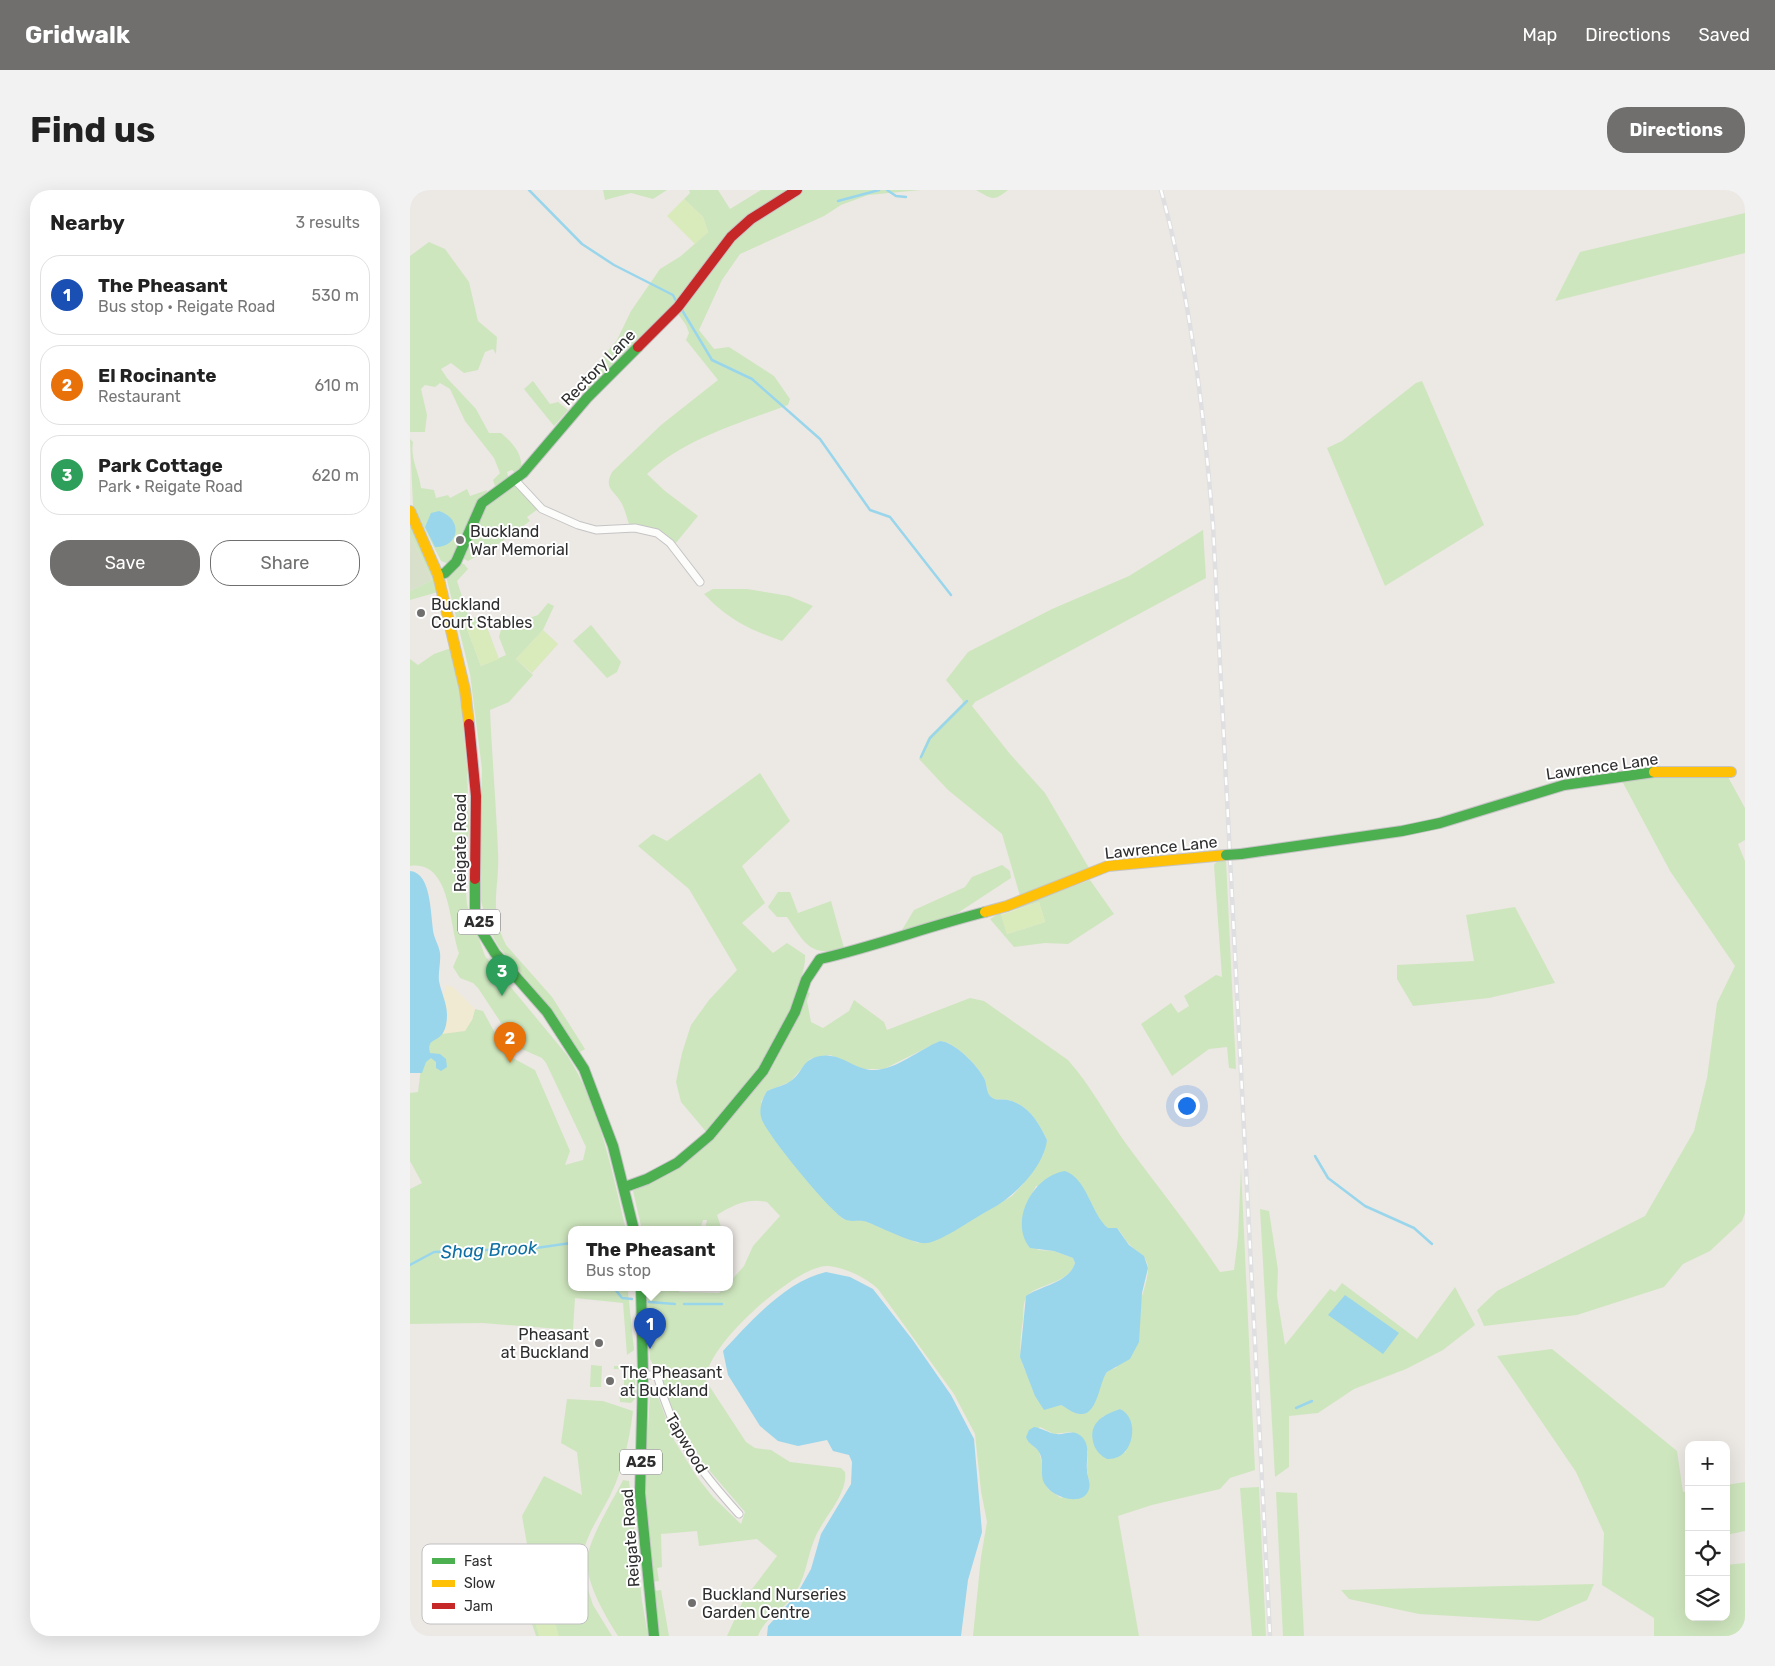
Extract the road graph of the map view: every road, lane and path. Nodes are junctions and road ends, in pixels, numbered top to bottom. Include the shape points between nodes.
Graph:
1 (797, 190) edge
2 (515, 480) junction
3 (410, 511) edge
4 (438, 575) junction
5 (700, 582) dead end
6 (1731, 772) dead end
7 (625, 1187) junction
8 (633, 1226) edge
9 (641, 1291) edge
10 (643, 1375) junction
11 (739, 1514) dead end
12 (654, 1636) edge

1 - 2 street, Rectory Lane via 751,219 731,237 678,307 587,398
2 - 4 street, Rectory Lane via 482,503 456,562
2 - 5 street via 542,509 585,528 635,528 658,533 670,543
3 - 4 street, Reigate Road / A25
4 - 7 street, Reigate Road / A25 via 465,690 472,749 477,813 475,910 496,953 547,1012 584,1069
6 - 7 street, Lawrence Lane, bridge via 1654,772 1564,785 1421,827 1241,854 1108,866 1006,906 868,948 820,959 806,980 795,1012 763,1071 709,1136 677,1163
7 - 8 street, Reigate Road / A25
9 - 10 street, Reigate Road / A25
10 - 11 street, Tapwood via 658,1378 665,1408 679,1436 703,1473
10 - 12 street, Reigate Road / A25 via 640,1493

